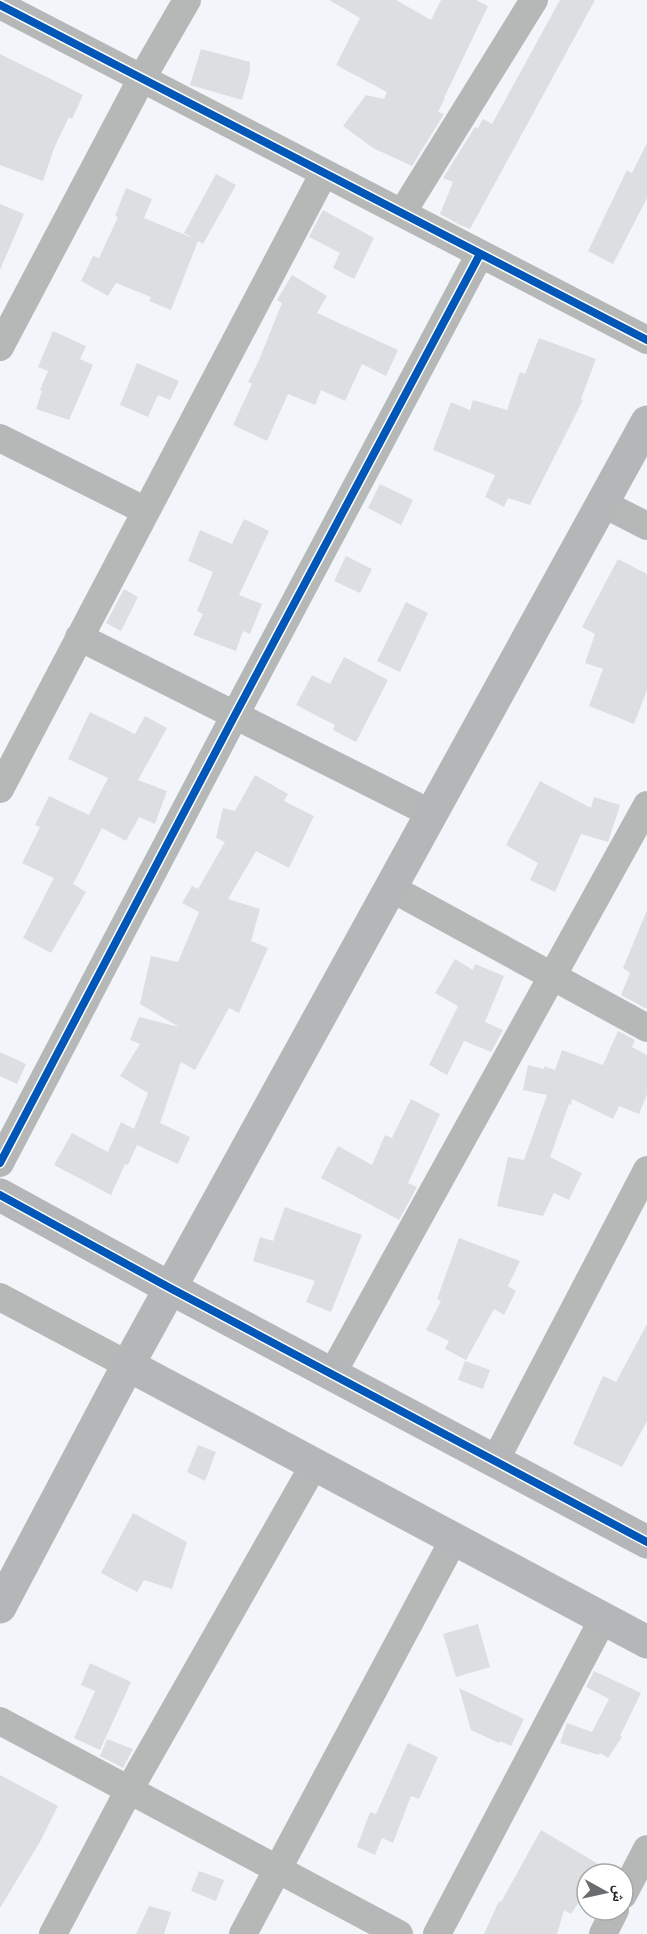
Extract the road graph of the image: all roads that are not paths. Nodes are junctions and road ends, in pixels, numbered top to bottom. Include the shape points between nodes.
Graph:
1 (188, 0) edge
2 (534, 0) edge
3 (0, 5) edge
4 (142, 78) junction
5 (324, 173) junction
6 (402, 213) junction
7 (480, 254) junction
8 (647, 340) edge
9 (0, 347) edge
10 (647, 422) edge
11 (0, 438) edge
12 (602, 502) junction
13 (146, 511) junction
14 (647, 526) edge
15 (79, 637) junction
16 (235, 715) junction
17 (2, 779) edge
18 (647, 805) edge
19 (432, 813) junction
20 (391, 888) junction
21 (552, 977) junction
22 (647, 1028) edge
23 (0, 1163) edge
24 (647, 1170) edge
25 (0, 1195) edge
26 (170, 1288) junction
27 (0, 1297) edge
28 (128, 1365) junction
29 (332, 1374) junction
30 (495, 1461) junction
31 (314, 1465) junction
32 (454, 1539) junction
33 (646, 1539) edge
34 (0, 1607) edge
35 (603, 1619) junction
36 (647, 1642) edge
37 (0, 1721) edge
38 (129, 1790) junction
39 (647, 1849) edge
40 (278, 1869) junction
41 (635, 1872) edge
42 (52, 1934) edge
43 (243, 1934) edge
44 (399, 1934) edge
45 (436, 1934) edge

1 - 4 street
2 - 6 street
3 - 4 street
4 - 5 street
4 - 9 street
5 - 6 street
5 - 13 street
6 - 7 street
7 - 8 street
7 - 16 street
10 - 12 main road
11 - 13 street
12 - 14 street
12 - 19 main road
13 - 15 street
15 - 16 street
15 - 17 street
16 - 19 street
16 - 23 street
18 - 21 street
19 - 20 main road
20 - 21 street
20 - 26 main road
21 - 22 street
21 - 29 street
24 - 30 street
25 - 26 main road
26 - 28 main road
26 - 29 main road
27 - 28 street
28 - 31 main road
28 - 34 main road
29 - 30 main road
30 - 33 main road
31 - 32 main road
31 - 38 street
32 - 35 main road
32 - 40 street
35 - 36 main road
35 - 45 street
37 - 38 street
38 - 40 street
38 - 42 street
39 - 41 street
40 - 43 street
40 - 44 street

